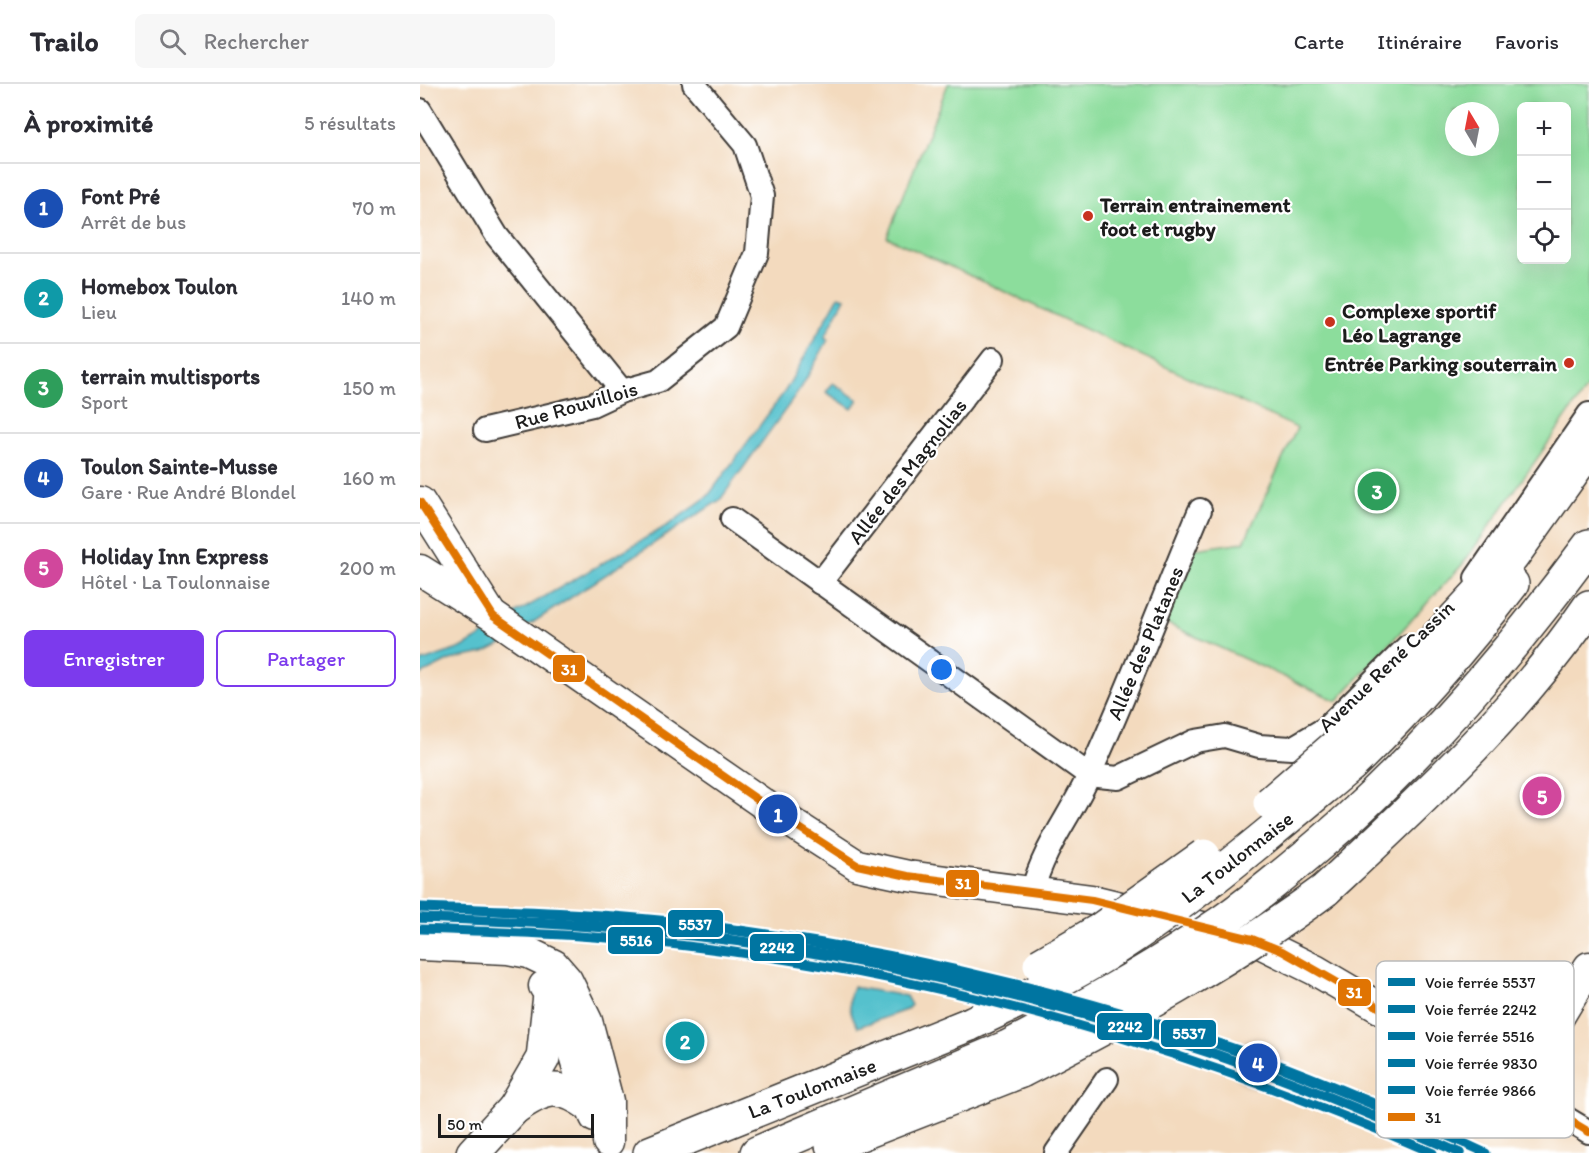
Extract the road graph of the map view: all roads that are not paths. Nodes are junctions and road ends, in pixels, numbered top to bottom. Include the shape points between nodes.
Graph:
1 (694, 84) edge
2 (420, 110) edge
3 (993, 359) dead end
4 (622, 391) junction
5 (1589, 414) edge
6 (485, 430) dead end
7 (1589, 449) edge
8 (1589, 482) edge
9 (420, 502) edge
10 (1200, 510) dead end
11 (732, 519) dead end
12 (1589, 546) edge
13 (456, 558) junction
14 (423, 573) edge
15 (820, 583) junction
16 (1589, 607) edge
17 (493, 616) junction
18 (1344, 755) junction
19 (1089, 775) junction
20 (1032, 892) junction
21 (479, 946) junction
22 (423, 951) edge
23 (1589, 967) edge
24 (1574, 992) edge
25 (550, 994) junction
26 (1376, 1005) edge
27 (1014, 1059) junction
28 (1107, 1078) dead end
29 (590, 1105) junction
30 (514, 1107) junction
31 (1574, 1123) edge
32 (1589, 1132) edge
33 (610, 1148) edge
34 (473, 1153) edge
35 (650, 1153) edge
36 (757, 1153) edge
37 (811, 1153) edge
38 (1056, 1153) edge

1 - 4 street, Rue Rouvillois via 745,145 762,196 757,253 726,327 658,381
2 - 4 street via 497,236
3 - 15 street, Allée des Magnolias
4 - 6 street, Rue Rouvillois via 592,405
5 - 19 street, Avenue René Cassin via 1477,576 1326,728 1292,748 1259,746 1225,736 1195,741 1118,778
7 - 18 highway via 1512,557
8 - 18 highway, La Toulonnaise via 1478,628 1394,723
9 - 13 main road
10 - 19 street, Allée des Platanes
11 - 15 street
12 - 27 highway, La Toulonnaise, bridge via 1509,650 1384,787 1343,824 1223,921
13 - 14 street via 455,570 447,575
13 - 17 main road
14 - 17 main road
15 - 19 street
16 - 27 highway, bridge via 1563,646 1479,741 1325,890 1201,971 1079,1041
17 - 20 main road via 857,865
18 - 35 highway, La Toulonnaise, bridge via 1229,866 1092,962 970,1024
19 - 20 street via 1052,838
20 - 26 main road via 1092,900 1252,939 1282,951
21 - 22 main road
21 - 25 main road via 531,969
21 - 33 main road via 529,953 554,965 567,980 587,1022 608,1101
23 - 24 main road
25 - 29 main road via 565,1026
25 - 30 highway via 543,1058
27 - 36 highway, La Toulonnaise
27 - 37 highway
28 - 38 street
29 - 30 highway via 578,1096 549,1089
29 - 33 main road
30 - 34 highway
31 - 32 street

